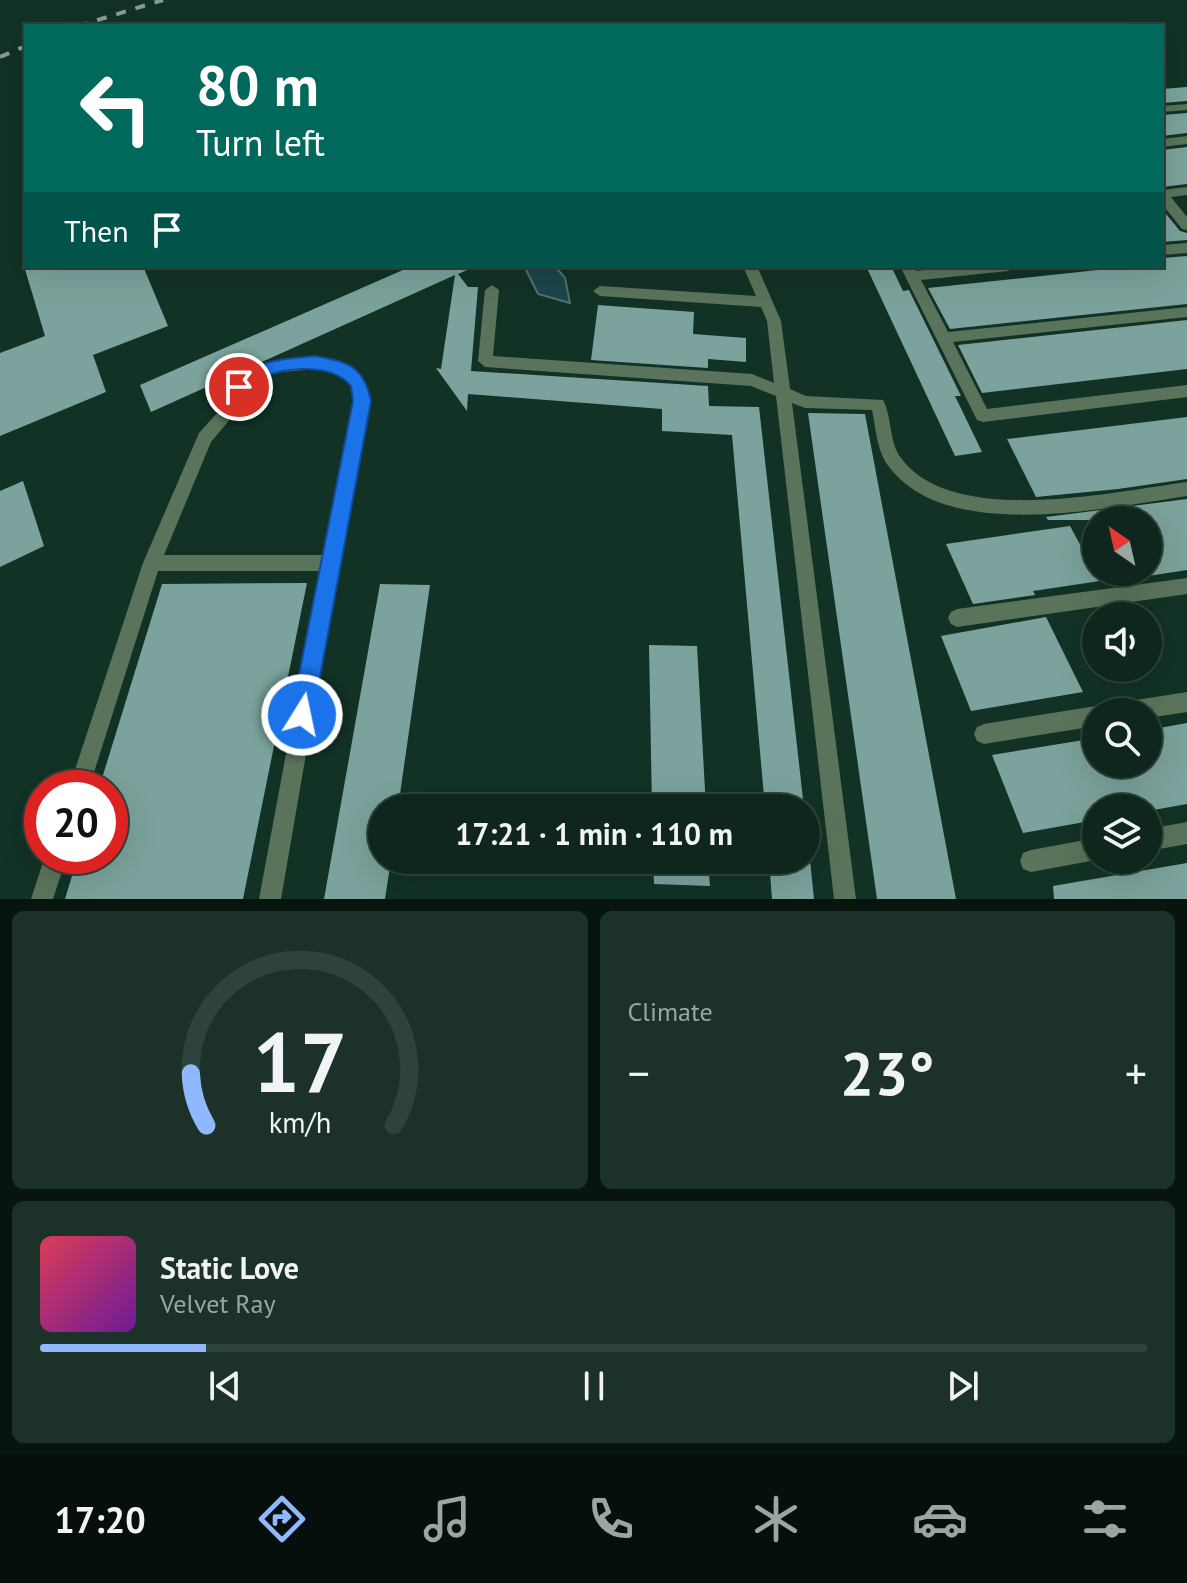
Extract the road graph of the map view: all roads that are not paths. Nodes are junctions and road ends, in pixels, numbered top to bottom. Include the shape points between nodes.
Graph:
1 (1187, 107) edge
2 (1164, 109) edge
3 (1187, 140) edge
4 (1164, 143) edge
5 (1187, 191) edge
6 (1164, 194) edge
7 (1164, 197) edge
8 (1187, 226) edge
9 (1187, 248) edge
10 (1164, 250) edge
11 (751, 268) edge
12 (968, 268) edge
13 (909, 271) edge
14 (492, 290) dead end
15 (600, 291) dead end
16 (766, 302) junction
17 (1187, 312) edge
18 (943, 338) junction
19 (1187, 391) edge
20 (781, 393) junction
21 (1187, 489) edge
22 (152, 563) junction
23 (330, 563) junction
24 (1187, 586) edge
25 (957, 618) dead end
26 (1187, 702) edge
27 (1162, 706) edge
28 (1082, 718) edge
29 (984, 734) dead end
30 (85, 770) edge
31 (1187, 833) edge
32 (1162, 837) edge
33 (1082, 852) edge
34 (1031, 861) dead end
35 (50, 874) edge
36 (42, 899) edge
37 (270, 899) edge
38 (845, 899) edge

1 - 2 lane
3 - 4 lane
5 - 6 lane
7 - 8 lane
9 - 10 lane
11 - 16 lane
12 - 13 lane
13 - 18 lane
14 - 20 lane via 485,361 752,380
15 - 16 lane
16 - 20 lane via 774,321
17 - 18 lane
18 - 19 lane via 983,416
20 - 21 lane via 805,402 878,404 894,462 925,490 974,506 1035,508
20 - 38 lane
22 - 23 lane
22 - 23 lane via 205,438 226,414 239,387 255,374 314,363 352,375 362,401
22 - 30 lane
23 - 37 lane
24 - 25 lane
26 - 27 lane
28 - 29 lane
31 - 32 lane
33 - 34 lane
35 - 36 lane

